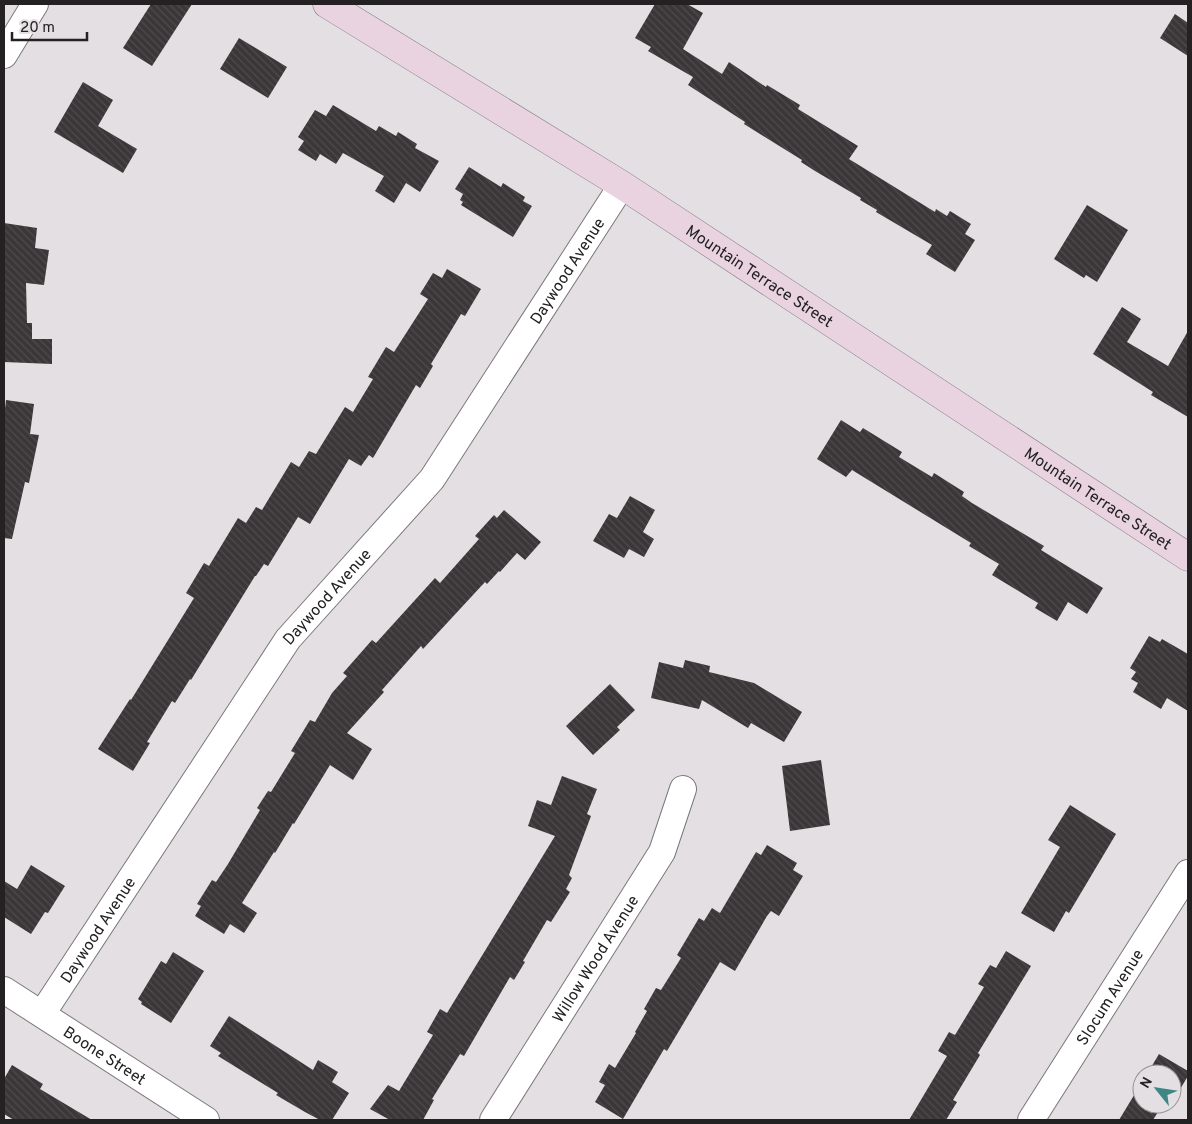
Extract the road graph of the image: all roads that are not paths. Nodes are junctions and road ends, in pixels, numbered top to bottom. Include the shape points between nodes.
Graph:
1 (35, 4) edge
2 (327, 4) edge
3 (4, 55) edge
4 (622, 185) junction
5 (1188, 556) edge
6 (684, 789) dead end
7 (1188, 873) edge
8 (4, 990) edge
9 (42, 1014) junction
10 (206, 1120) edge
11 (493, 1120) edge
12 (1031, 1120) edge

1 - 3 street
2 - 4 street, Mountain Terrace Street
4 - 5 street, Mountain Terrace Street
4 - 9 street, Daywood Avenue via 432,478 288,639
6 - 11 street, Willow Wood Avenue via 662,852
7 - 12 street, Slocum Avenue
8 - 9 street, Boone Street
9 - 10 street, Boone Street

